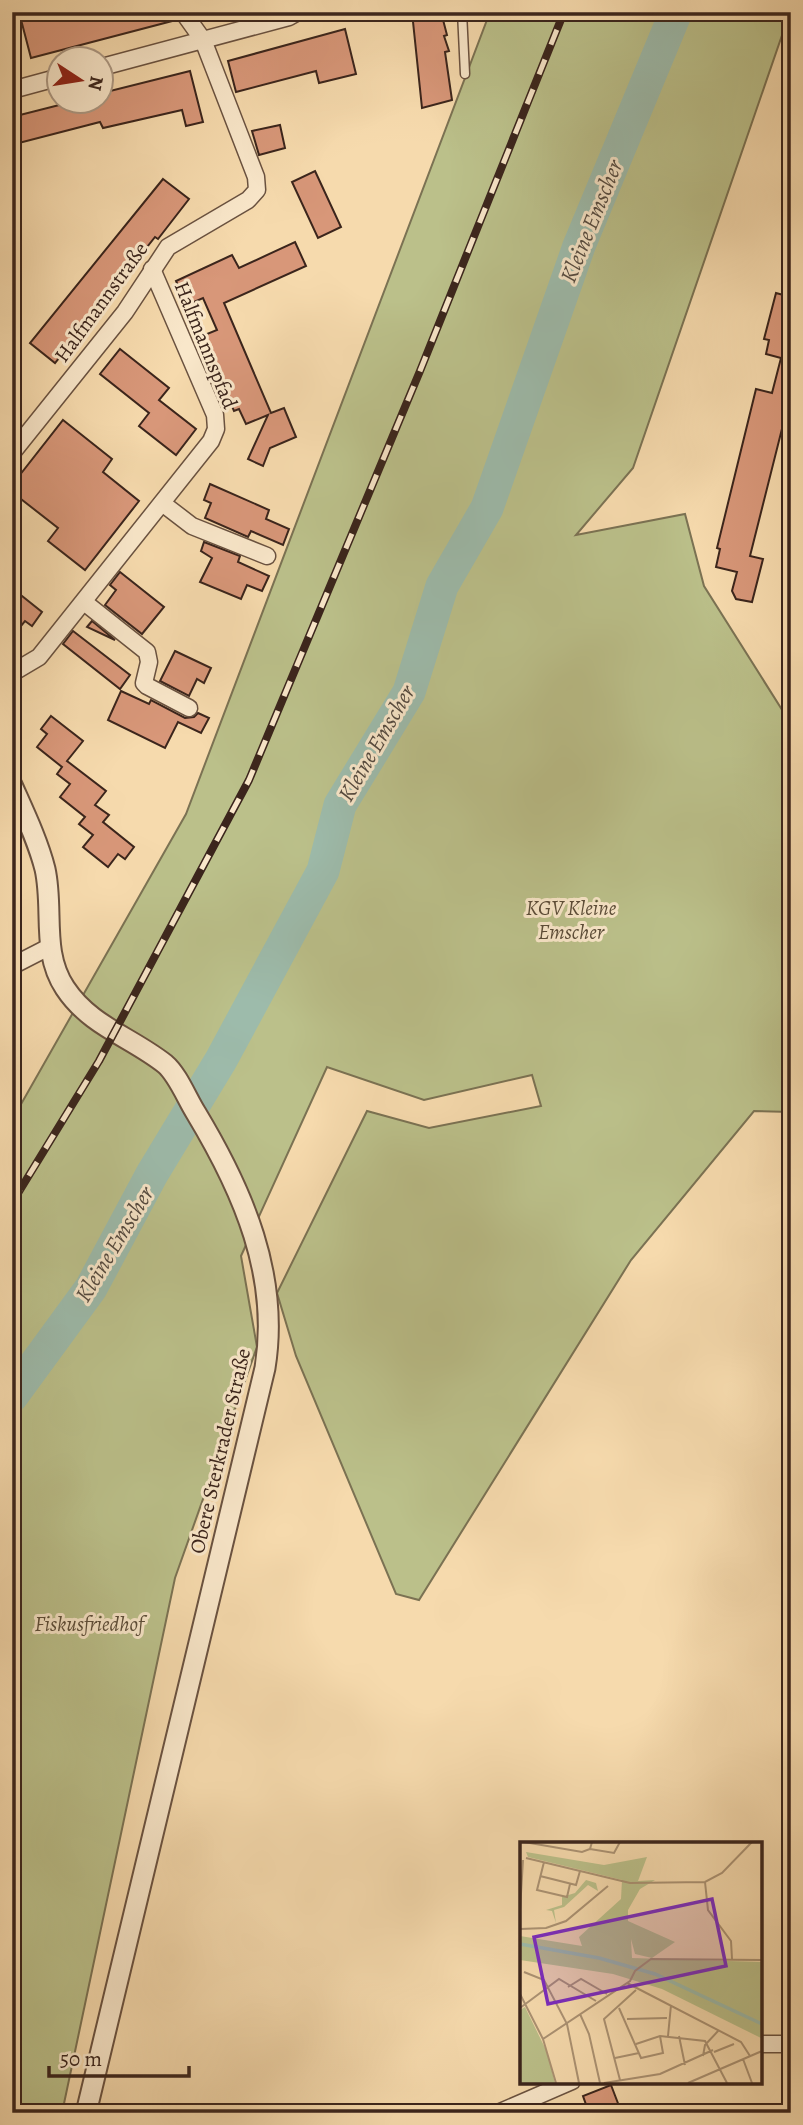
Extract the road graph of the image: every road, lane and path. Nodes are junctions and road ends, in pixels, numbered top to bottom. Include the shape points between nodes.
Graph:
1 (183, 12) edge
2 (298, 12) edge
3 (462, 12) edge
4 (203, 40) junction
5 (116, 62) edge
6 (465, 74) dead end
7 (46, 82) edge
8 (12, 90) edge
9 (152, 270) junction
10 (12, 453) edge
11 (162, 503) junction
12 (267, 556) dead end
13 (84, 602) junction
14 (12, 673) edge
15 (189, 708) dead end
16 (12, 785) edge
17 (49, 947) junction
18 (12, 966) edge
19 (761, 2044) edge
20 (791, 2044) edge
21 (567, 2083) edge
22 (86, 2113) edge
23 (498, 2113) edge

1 - 4 street, Halfmannstraße
2 - 4 street
3 - 6 lane
4 - 5 street
4 - 9 street, Halfmannstraße via 257,190 248,200 168,247
7 - 8 street
9 - 10 street, Halfmannstraße via 125,312
9 - 11 street, Halfmannspfad via 215,415 216,429
11 - 12 street via 192,526
11 - 13 street, Halfmannspfad
13 - 14 street, Halfmannspfad via 39,657
13 - 15 street via 147,652 144,683
16 - 17 street, Obere Sterkrader Straße via 45,870
17 - 18 street
17 - 22 street, Obere Sterkrader Straße via 64,987 90,1018 167,1066 222,1156 253,1228 266,1284 269,1342
19 - 20 street
21 - 23 street

